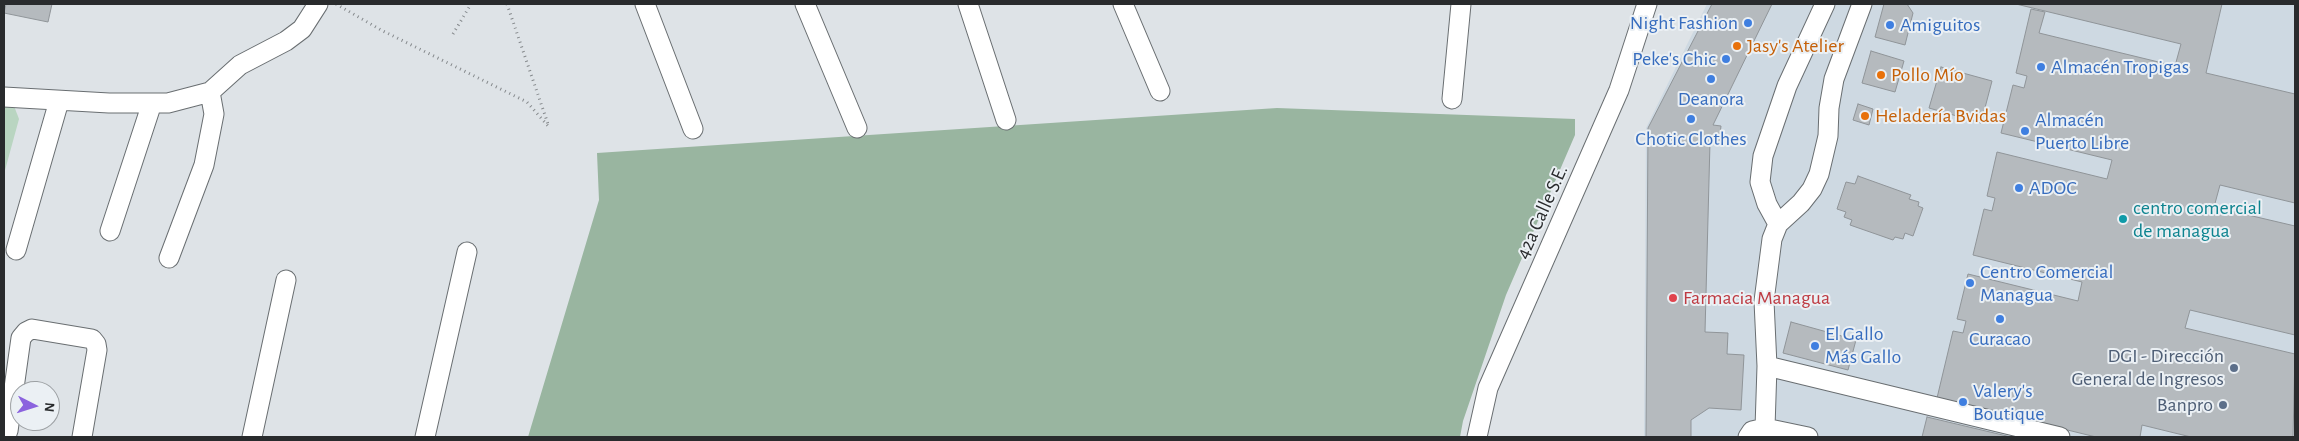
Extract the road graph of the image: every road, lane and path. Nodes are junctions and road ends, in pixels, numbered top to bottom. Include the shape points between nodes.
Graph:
1 (318, 4) edge
2 (336, 4) edge
3 (471, 4) edge
4 (507, 4) edge
5 (645, 4) edge
6 (805, 4) edge
7 (968, 4) edge
8 (1123, 4) edge
9 (1462, 4) edge
10 (1647, 4) edge
11 (1825, 4) edge
12 (1862, 4) edge
13 (453, 34) dead end
14 (1160, 91) dead end
15 (210, 92) junction
16 (4, 97) edge
17 (1452, 99) dead end
18 (59, 100) junction
19 (152, 103) junction
20 (1006, 120) dead end
21 (857, 128) dead end
22 (693, 129) dead end
23 (1778, 224) junction
24 (110, 232) dead end
25 (16, 250) dead end
26 (467, 252) dead end
27 (169, 258) dead end
28 (286, 280) dead end
29 (1767, 366) junction
30 (1765, 428) junction
31 (12, 433) edge
32 (82, 437) edge
33 (252, 437) edge
34 (425, 437) edge
35 (1477, 437) edge
36 (1748, 437) edge
37 (1808, 437) edge
38 (2060, 437) edge

1 - 15 street via 302,29 240,65
2 - 4 path via 381,30 527,102 549,127
3 - 13 path
5 - 22 street
6 - 21 street
7 - 20 street
8 - 14 street
9 - 17 street
10 - 35 street, 42a Calle S.E. via 1619,90 1488,388
11 - 23 street via 1787,86 1762,156 1760,182 1766,204
12 - 23 street via 1834,79 1828,136 1819,174 1806,196
15 - 19 street via 168,103
15 - 27 street via 214,114 204,165
16 - 18 street
18 - 19 street
18 - 25 street
19 - 24 street
23 - 29 street via 1772,238 1764,301
26 - 34 street
28 - 33 street
29 - 30 street
29 - 38 street
30 - 36 street via 1752,430
30 - 37 street
31 - 32 street via 21,338 32,329 92,338 96,344

